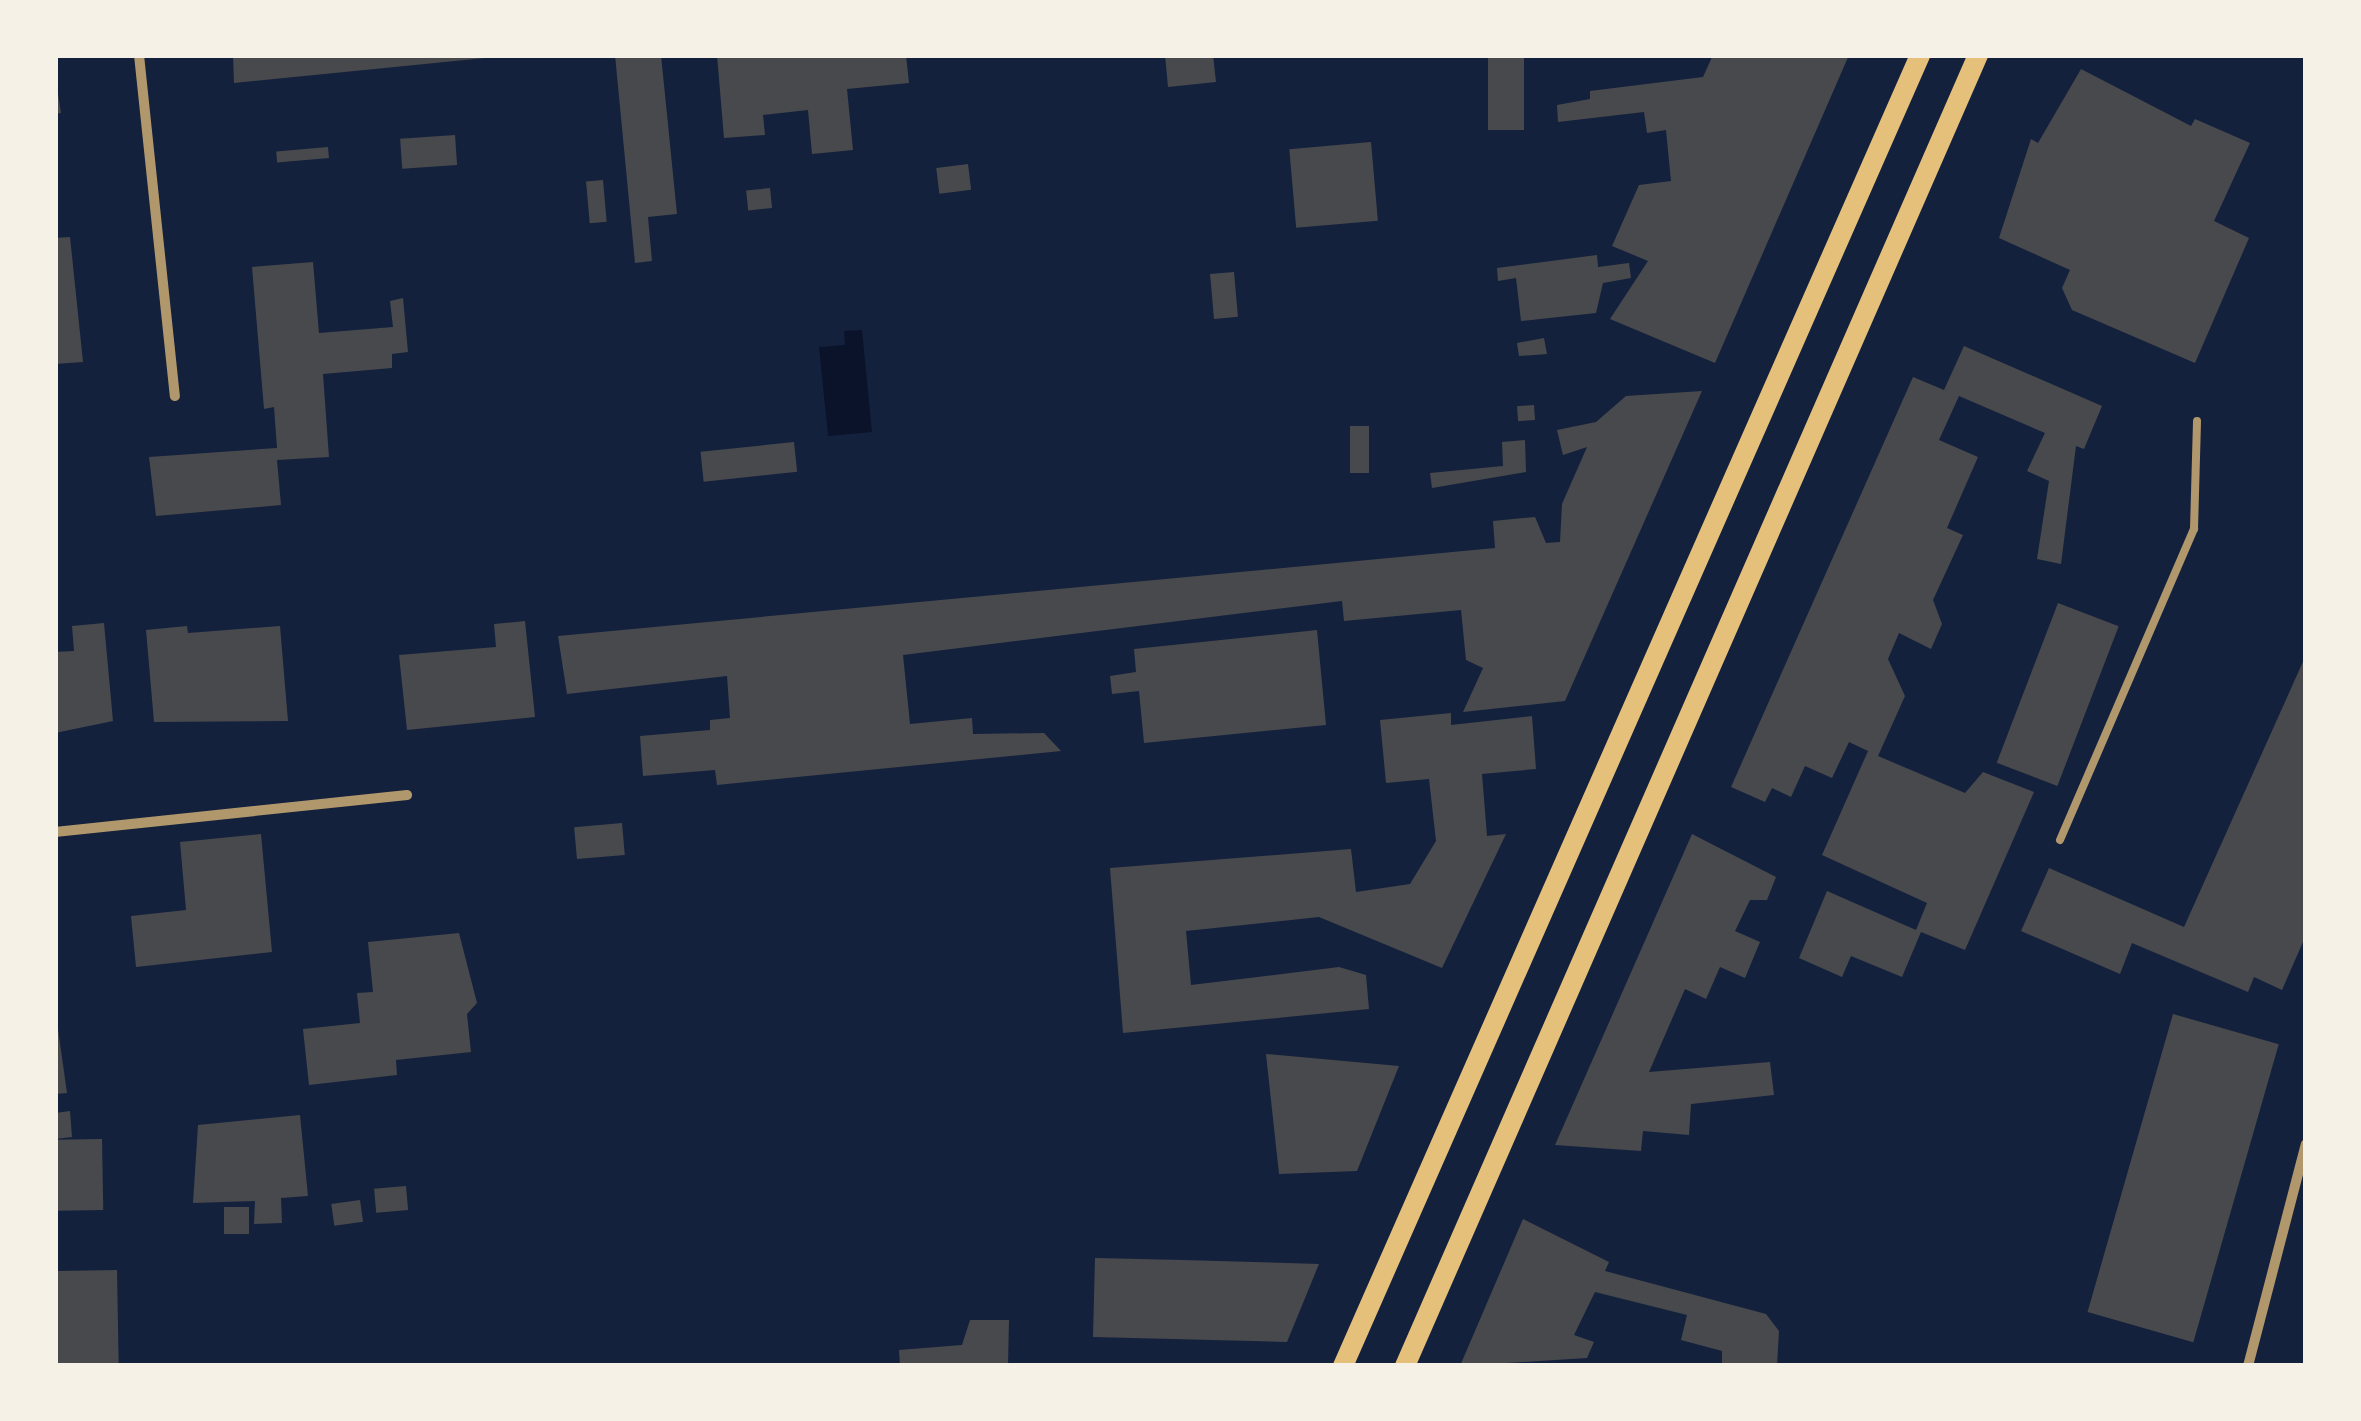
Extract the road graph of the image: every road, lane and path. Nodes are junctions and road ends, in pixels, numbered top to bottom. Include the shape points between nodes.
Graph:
1 (139, 55) edge
2 (1920, 55) edge
3 (1978, 55) edge
4 (175, 396) dead end
5 (2197, 421) dead end
6 (408, 796) dead end
7 (55, 832) edge
8 (2060, 840) dead end
9 (2306, 1144) edge
10 (1343, 1366) edge
11 (1405, 1366) edge
12 (2248, 1366) edge

1 - 4 street
2 - 10 main road
3 - 11 main road
5 - 8 lane via 2194,529
6 - 7 street
9 - 12 street

